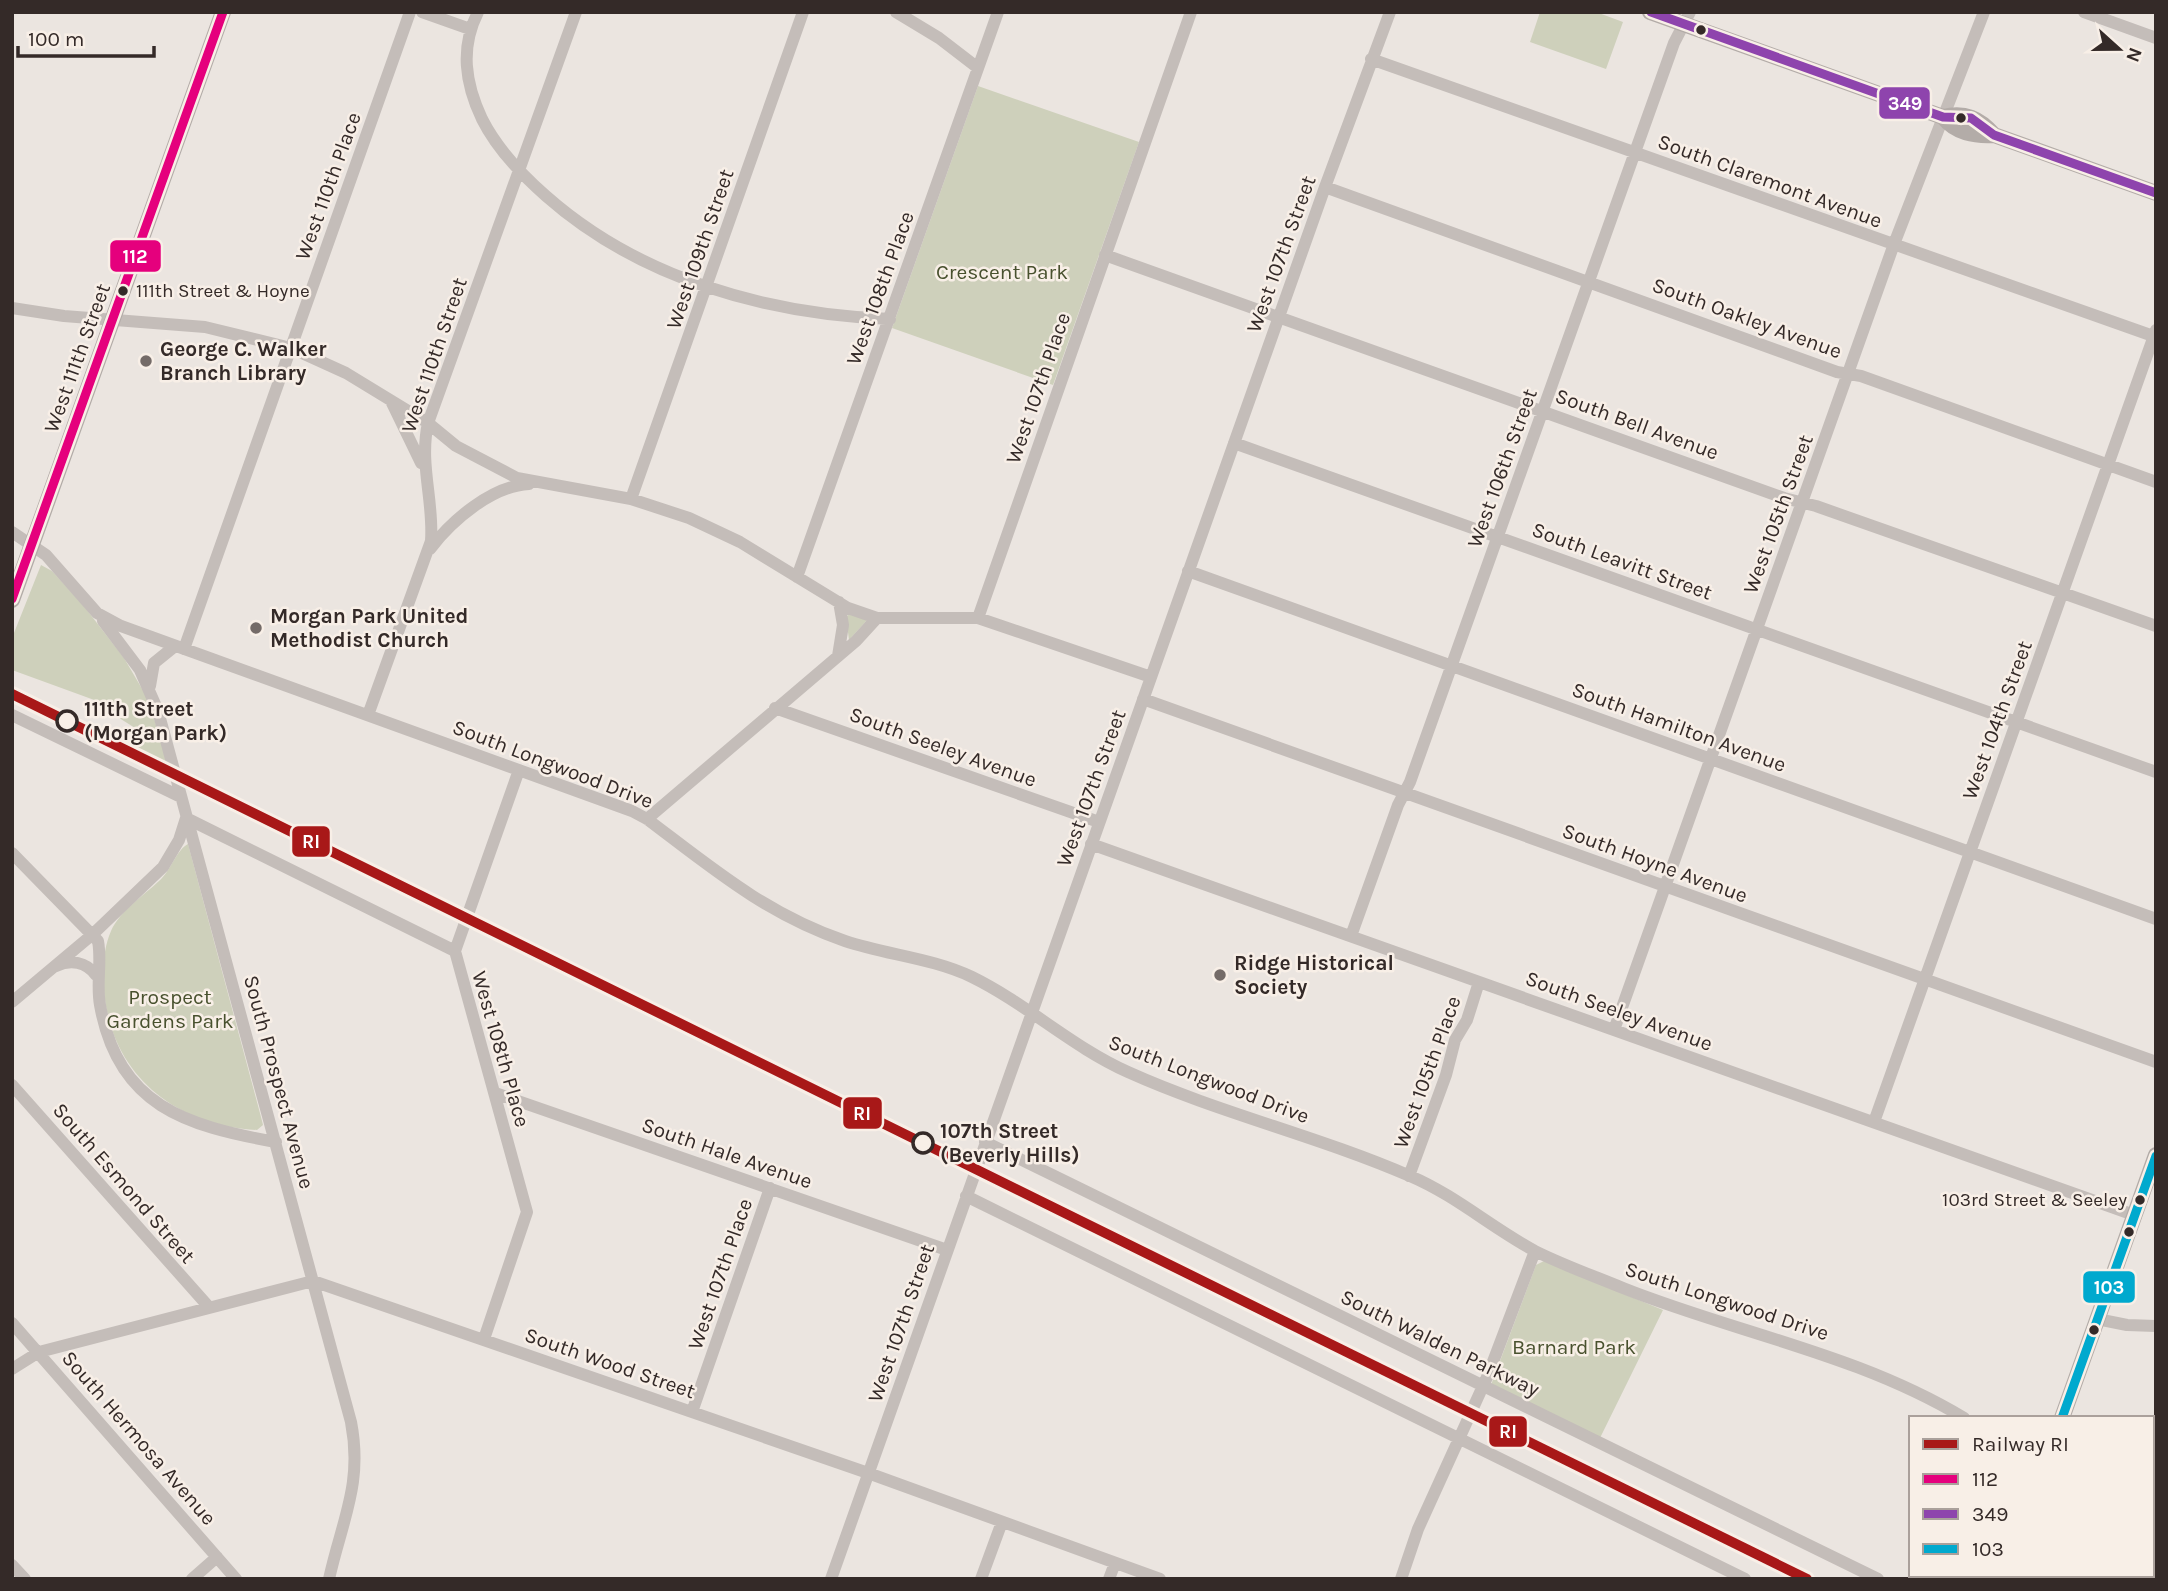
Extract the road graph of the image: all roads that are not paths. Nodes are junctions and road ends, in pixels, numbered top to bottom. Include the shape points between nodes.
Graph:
1 (223, 12) edge
2 (410, 12) edge
3 (422, 12) edge
4 (478, 12) edge
5 (576, 12) edge
6 (803, 12) edge
7 (896, 12) edge
8 (998, 12) edge
9 (1191, 12) edge
10 (1390, 12) edge
11 (1650, 12) edge
12 (1984, 12) edge
13 (2084, 12) edge
14 (1687, 18) edge
15 (470, 29) junction
16 (2156, 38) edge
17 (1371, 59) junction
18 (978, 68) junction
19 (1943, 117) junction
20 (1635, 153) junction
21 (519, 172) junction
22 (1325, 187) junction
23 (2156, 193) edge
24 (1894, 244) junction
25 (1105, 254) junction
26 (1589, 281) junction
27 (707, 287) junction
28 (12, 308) edge
29 (1280, 316) junction
30 (113, 319) junction
31 (890, 319) junction
32 (2155, 335) edge
33 (291, 348) junction
34 (1848, 374) junction
35 (390, 400) junction
36 (1544, 410) junction
37 (428, 423) junction
38 (1234, 443) junction
39 (2109, 465) junction
40 (425, 473) junction
41 (2156, 482) edge
42 (533, 483) junction
43 (631, 499) junction
44 (1802, 502) junction
45 (12, 532) edge
46 (1498, 537) junction
47 (33, 544) junction
48 (428, 551) junction
49 (1188, 571) junction
50 (797, 576) junction
51 (2063, 593) junction
52 (12, 600) edge
53 (839, 602) junction
54 (97, 613) junction
55 (877, 618) junction
56 (978, 618) junction
57 (2156, 626) edge
58 (1757, 630) junction
59 (179, 647) junction
60 (838, 656) junction
61 (1452, 666) junction
62 (1151, 677) junction
63 (150, 690) junction
64 (1143, 699) junction
65 (775, 708) junction
66 (12, 715) edge
67 (368, 715) junction
68 (2017, 722) junction
69 (1711, 759) junction
70 (519, 770) junction
71 (2156, 772) edge
72 (1404, 793) junction
73 (181, 797) junction
74 (186, 818) junction
75 (647, 819) junction
76 (1099, 822) junction
77 (1091, 844) junction
78 (1970, 852) junction
79 (12, 853) edge
80 (1664, 888) junction
81 (2156, 919) edge
82 (93, 934) junction
83 (1351, 936) junction
84 (455, 951) junction
85 (52, 968) junction
86 (96, 975) junction
87 (1925, 979) junction
88 (1479, 982) junction
89 (12, 1002) edge
90 (1030, 1014) junction
91 (1614, 1030) junction
92 (2156, 1062) edge
93 (12, 1085) edge
94 (495, 1093) junction
95 (1874, 1122) junction
96 (276, 1142) junction
97 (985, 1142) junction
98 (2156, 1155) edge
99 (1409, 1176) junction
100 (770, 1188) junction
101 (966, 1196) junction
102 (2134, 1215) junction
103 (947, 1250) junction
104 (1535, 1251) junction
105 (313, 1281) junction
106 (208, 1306) junction
107 (2097, 1319) junction
108 (12, 1323) edge
109 (2156, 1326) edge
110 (484, 1339) junction
111 (39, 1352) junction
112 (12, 1369) edge
113 (1484, 1386) junction
114 (692, 1412) junction
115 (1960, 1416) edge
116 (2063, 1416) edge
117 (1461, 1440) junction
118 (868, 1473) junction
119 (1002, 1522) junction
120 (216, 1557) junction
121 (1115, 1563) junction
122 (12, 1565) edge
123 (1718, 1566) junction
124 (25, 1579) edge
125 (191, 1579) edge
126 (236, 1579) edge
127 (329, 1579) edge
128 (831, 1579) edge
129 (981, 1579) edge
130 (1110, 1579) edge
131 (1160, 1579) edge
132 (1401, 1579) edge
133 (1713, 1579) edge
134 (1745, 1579) edge
135 (1878, 1579) edge

1 - 30 main road, West 111th Street
2 - 33 street, West 110th Place
3 - 15 street
4 - 15 street
5 - 21 street, West 110th Street
6 - 27 street, West 109th Street
7 - 18 street
8 - 18 street, West 108th Place
9 - 25 street, West 107th Place
10 - 17 street, West 107th Street
11 - 14 main road
12 - 19 street, West 105th Street
13 - 16 street
14 - 19 main road
14 - 20 street, West 106th Street
15 - 21 street via 466,51 470,90 486,126
17 - 20 street, South Claremont Avenue
17 - 22 street, West 107th Street
18 - 31 street, West 108th Place
19 - 23 main road via 1951,128 1977,136 1994,135
19 - 24 street, West 105th Street
20 - 24 street, South Claremont Avenue
20 - 26 street, West 106th Street
21 - 27 street via 612,246
21 - 37 street, West 110th Street
22 - 26 street, South Oakley Avenue
22 - 29 street, West 107th Street
24 - 32 street, South Claremont Avenue
24 - 34 street, West 105th Street
25 - 29 street, South Bell Avenue
25 - 56 street, West 107th Place
26 - 34 street, South Oakley Avenue
26 - 36 street, West 106th Street
27 - 31 street via 787,309
27 - 43 street, West 109th Street
28 - 30 street
29 - 36 street, South Bell Avenue
29 - 38 street, West 107th Street
30 - 33 street via 224,330
30 - 47 main road, West 111th Street
31 - 50 street, West 108th Place
32 - 39 street, West 104th Street
33 - 35 street
33 - 59 street, West 110th Place
34 - 39 street, South Oakley Avenue
34 - 44 street, West 105th Street
35 - 37 street
35 - 40 street
36 - 44 street, South Bell Avenue
36 - 46 street, West 106th Street
37 - 40 street, West 110th Street
37 - 42 street via 457,446
38 - 46 street, South Leavitt Street
38 - 49 street, West 107th Street
39 - 41 street, South Oakley Avenue
39 - 51 street, West 104th Street
40 - 48 street, West 110th Street via 432,530
42 - 43 street
42 - 48 street via 509,487 485,500
43 - 50 street via 689,518
44 - 51 street, South Bell Avenue
44 - 58 street, West 105th Street
45 - 47 street, South Longwood Drive
46 - 58 street, South Leavitt Street
46 - 61 street, West 106th Street
47 - 52 main road, West 111th Street
47 - 54 street, South Longwood Drive
48 - 67 street, West 110th Street
49 - 61 street, South Hamilton Avenue
49 - 62 street, West 107th Street
50 - 53 street
51 - 57 street, South Bell Avenue
51 - 68 street, West 104th Street
53 - 55 street
53 - 60 street via 843,625
54 - 59 street, South Longwood Drive
54 - 63 street, South Prospect Avenue via 118,637
55 - 56 street
55 - 60 street
56 - 62 street
58 - 68 street, South Leavitt Street
58 - 69 street, West 105th Street
59 - 63 street via 154,663
59 - 67 street, South Longwood Drive
60 - 65 street
61 - 69 street, South Hamilton Avenue
61 - 72 street, West 106th Street
62 - 64 street, West 107th Street
63 - 73 street, South Prospect Avenue
64 - 72 street, South Hoyne Avenue
64 - 76 street, West 107th Street
65 - 75 street
65 - 76 street, South Seeley Avenue
66 - 73 street
67 - 70 street, South Longwood Drive
68 - 71 street, South Leavitt Street
68 - 78 street, West 104th Street
69 - 78 street, South Hamilton Avenue
69 - 80 street, West 105th Street
70 - 75 street, South Longwood Drive
70 - 84 street, West 108th Place
72 - 80 street, South Hoyne Avenue
72 - 83 street, West 106th Street
73 - 74 street, South Prospect Avenue
74 - 82 street via 163,867
74 - 84 street
74 - 96 street, South Prospect Avenue
75 - 90 street, South Longwood Drive via 735,887 787,917 844,941 968,975
76 - 77 street, West 107th Street
77 - 83 street, South Seeley Avenue
77 - 90 street, West 107th Street
78 - 81 street, South Hamilton Avenue
78 - 87 street, West 104th Street
79 - 82 street
80 - 87 street, South Hoyne Avenue
80 - 91 street, West 105th Street
82 - 85 street
82 - 86 street via 99,949
83 - 88 street, South Seeley Avenue
84 - 94 street, West 108th Place
85 - 86 street via 76,963
85 - 89 street
86 - 96 street via 112,1047 121,1067 147,1097 181,1119
87 - 92 street, South Hoyne Avenue
87 - 95 street, West 104th Street
88 - 91 street, South Seeley Avenue
88 - 99 street, West 105th Place
90 - 97 street, West 107th Street
90 - 99 street, South Longwood Drive via 1137,1076
91 - 95 street, South Seeley Avenue
93 - 106 street, South Esmond Street
94 - 100 street, South Hale Avenue
94 - 110 street, West 108th Place via 527,1212
95 - 102 street, South Seeley Avenue
96 - 105 street, South Prospect Avenue
97 - 101 street, West 107th Street
97 - 113 street, South Walden Parkway
98 - 102 main road
99 - 104 street, South Longwood Drive via 1462,1203
100 - 103 street, South Hale Avenue
100 - 114 street, West 107th Place
101 - 103 street, West 107th Street
101 - 117 street
102 - 107 main road
103 - 118 street, West 107th Street
104 - 113 street
104 - 115 street, South Longwood Drive via 1697,1316 1849,1363
105 - 106 street
105 - 110 street, South Wood Street
105 - 127 street, South Prospect Avenue via 356,1457 355,1487
106 - 111 street
107 - 109 street
107 - 116 main road
108 - 111 street, South Hermosa Avenue
110 - 114 street, South Wood Street
111 - 112 street
111 - 120 street, South Hermosa Avenue
113 - 117 street
113 - 135 street, South Walden Parkway
114 - 118 street, South Wood Street
117 - 123 street
117 - 132 street via 1418,1529
118 - 119 street, South Wood Street
118 - 128 street, West 107th Street
119 - 121 street, South Wood Street
119 - 129 street
120 - 125 street
120 - 126 street, South Hermosa Avenue
121 - 130 street
121 - 131 street, South Wood Street
122 - 124 street
123 - 133 street
123 - 134 street

